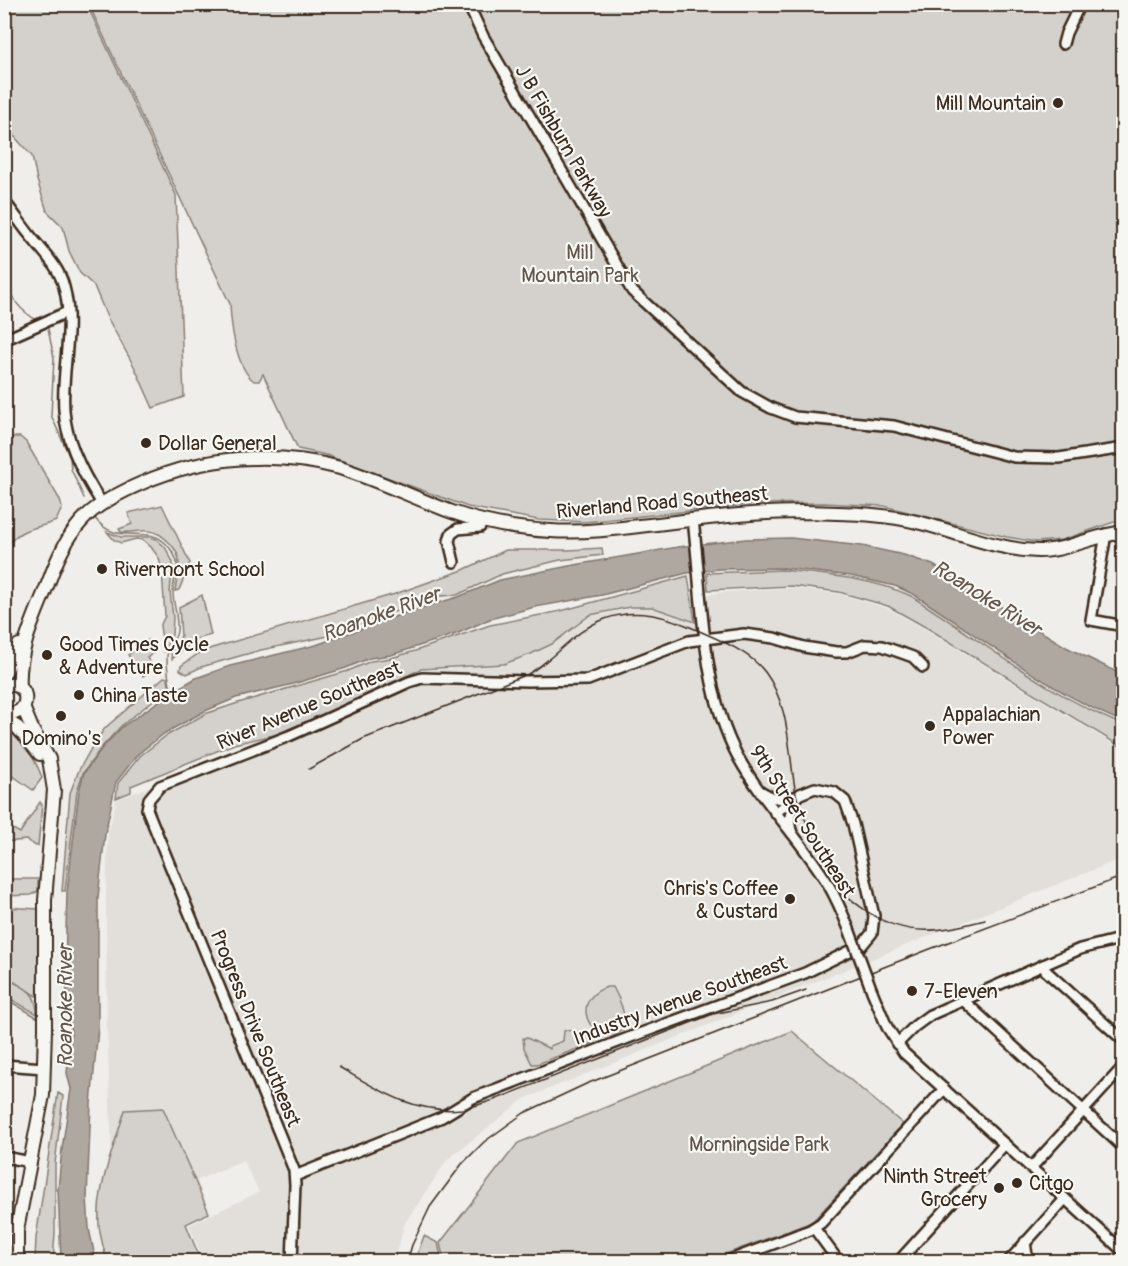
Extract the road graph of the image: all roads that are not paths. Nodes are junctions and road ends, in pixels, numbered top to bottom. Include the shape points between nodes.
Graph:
1 (468, 4) edge
2 (1080, 4) edge
3 (1063, 44) dead end
4 (4, 201) edge
5 (67, 312) junction
6 (4, 340) edge
7 (1124, 448) edge
8 (101, 502) junction
9 (693, 520) junction
10 (483, 521) junction
11 (1124, 532) edge
12 (1106, 534) junction
13 (454, 562) dead end
14 (34, 619) junction
15 (1124, 626) edge
16 (705, 639) junction
17 (22, 653) junction
18 (923, 667) dead end
19 (4, 674) edge
20 (4, 685) edge
21 (20, 687) junction
22 (11, 713) edge
23 (51, 772) junction
24 (759, 790) junction
25 (797, 797) junction
26 (775, 813) junction
27 (149, 814) joint
28 (796, 841) junction
29 (1124, 938) edge
30 (1043, 965) junction
31 (964, 1001) junction
32 (1124, 1041) edge
33 (897, 1044) junction
34 (4, 1065) edge
35 (1124, 1066) edge
36 (44, 1068) junction
37 (944, 1089) junction
38 (1083, 1111) junction
39 (1005, 1144) junction
40 (1124, 1148) edge
41 (4, 1157) edge
42 (31, 1162) junction
43 (1031, 1168) junction
44 (295, 1176) junction
45 (1065, 1199) junction
46 (814, 1228) junction
47 (11, 1230) edge
48 (1025, 1242) junction
49 (1124, 1252) edge
50 (17, 1262) edge
51 (292, 1262) edge
52 (725, 1262) edge
53 (839, 1262) edge
54 (898, 1262) edge
55 (1008, 1262) edge
56 (1028, 1262) edge

1 - 7 street, J B Fishburn Parkway via 632,291 742,392 795,417 894,426 1014,457 1059,458
2 - 3 street
4 - 5 street via 56,268 64,287
5 - 6 street
5 - 8 street via 65,417 80,463
8 - 10 main road, Riverland Road Southeast via 187,467 234,459 279,459 340,468
8 - 14 main road, Riverland Road Southeast via 64,544
9 - 10 main road, Riverland Road Southeast via 575,532
9 - 12 main road, Riverland Road Southeast via 771,513 878,515 920,522 987,543 1039,551
9 - 16 street, 9th Street Southeast
10 - 13 street via 480,527 458,529 451,534
11 - 12 main road, Riverland Road Southeast
12 - 15 street via 1091,620
14 - 17 main road, Riverland Road Southeast
14 - 19 main road
16 - 18 street, River Avenue Southeast via 761,636 836,652 866,645 882,646 913,657
16 - 24 street, 9th Street Southeast via 720,713 737,755
16 - 27 street, River Avenue Southeast via 588,680 432,677 413,681 298,732 160,786 149,799
17 - 20 main road, Riverland Road Southeast
17 - 21 main road, Riverland Road Southeast
20 - 21 main road
21 - 22 main road, Riverland Road Southeast via 26,698
22 - 23 main road
22 - 23 main road, Riverland Road Southeast via 33,731 49,759
23 - 36 main road
24 - 25 street via 771,798
24 - 26 street, 9th Street Southeast
25 - 26 street, Industry Avenue Southeast
25 - 28 street via 789,823
25 - 44 street, Industry Avenue Southeast via 815,788 829,790 848,807 874,916 872,933 862,945 798,976 473,1098 442,1117
26 - 28 street, 9th Street Southeast
27 - 44 street, Progress Drive Southeast
28 - 33 street, 9th Street Southeast, bridge via 827,883
29 - 30 street
30 - 31 street
30 - 32 street
31 - 33 street via 922,1020
31 - 38 street
33 - 37 street, 9th Street Southeast
34 - 36 street
35 - 38 street
36 - 42 main road
37 - 39 street, 9th Street Southeast
37 - 46 street via 840,1205
38 - 40 street
38 - 43 street
39 - 43 street, 9th Street Southeast
39 - 54 street
41 - 42 street
42 - 47 main road
43 - 45 street, 9th Street Southeast
44 - 51 street, Progress Drive Southeast
45 - 48 street
45 - 49 street, 9th Street Southeast
46 - 52 street
46 - 53 street
47 - 50 main road
48 - 55 street
48 - 56 street

